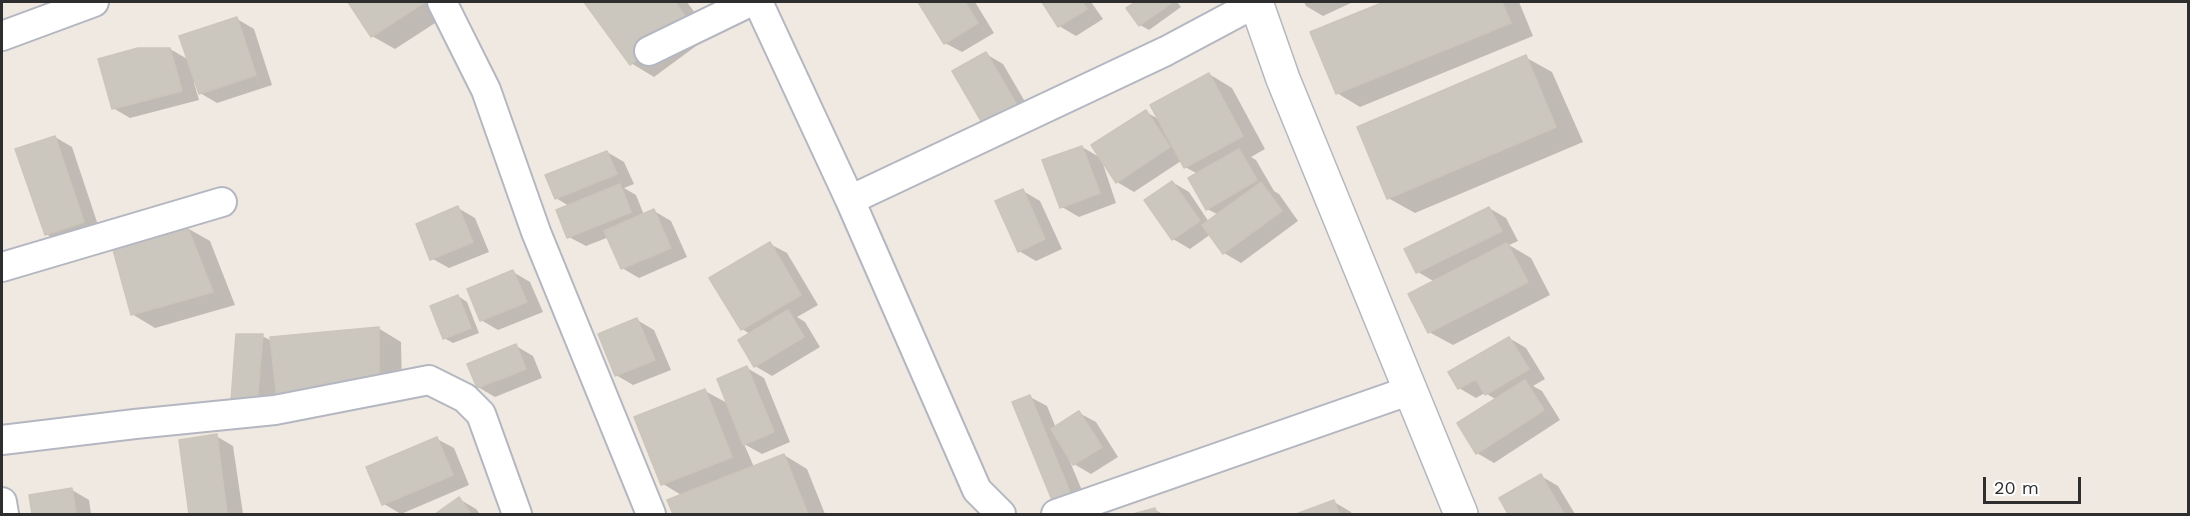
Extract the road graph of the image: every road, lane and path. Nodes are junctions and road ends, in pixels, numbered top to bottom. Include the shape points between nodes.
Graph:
1 (94, 2) edge
2 (442, 2) edge
3 (750, 2) edge
4 (758, 2) edge
5 (1256, 2) edge
6 (2, 36) edge
7 (649, 51) dead end
8 (850, 200) junction
9 (222, 202) dead end
10 (2, 267) edge
11 (1411, 390) junction
12 (2, 440) edge
13 (2, 502) edge
14 (4, 514) edge
15 (516, 514) edge
16 (651, 514) edge
17 (1001, 514) edge
18 (1056, 514) edge
19 (1461, 514) edge

1 - 6 street
2 - 16 street via 486,90 536,232
3 - 7 street
4 - 8 street
5 - 8 street via 1167,51
5 - 11 street via 1282,79
8 - 17 street via 977,490
9 - 10 street
11 - 18 street
11 - 19 street
12 - 15 street via 275,410 429,380 465,398 481,414
13 - 14 street

